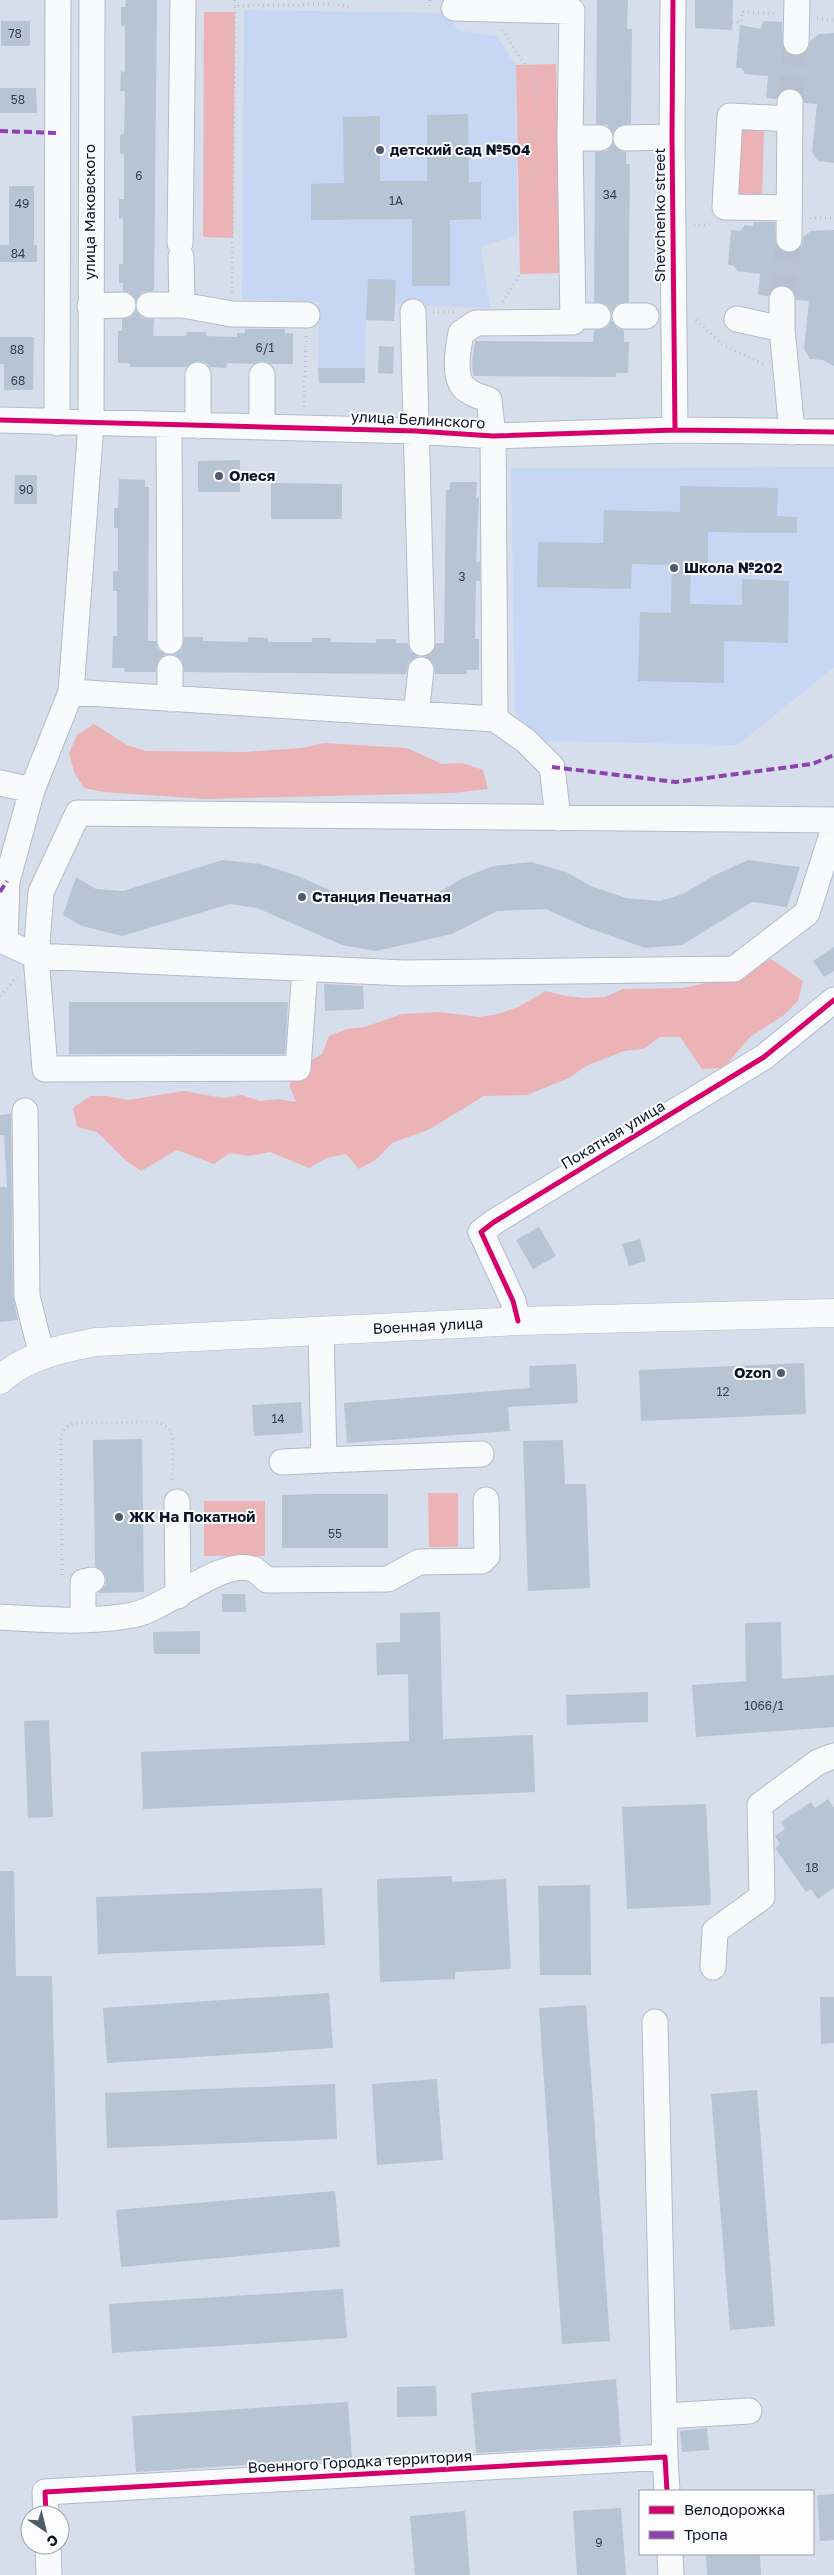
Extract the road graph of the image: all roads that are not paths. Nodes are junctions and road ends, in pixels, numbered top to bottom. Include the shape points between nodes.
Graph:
1 (58, 0) edge
2 (92, 0) edge
3 (183, 0) edge
4 (673, 0) edge
5 (797, 0) edge
6 (454, 8) dead end
7 (796, 42) tunnel mouth
8 (570, 127) junction
9 (672, 137) junction
10 (600, 138) dead end
11 (626, 138) dead end
12 (788, 208) junction
13 (788, 239) tunnel mouth
14 (782, 299) tunnel mouth
15 (123, 305) dead end
16 (150, 305) dead end
17 (182, 305) junction
18 (90, 306) junction
19 (412, 312) dead end
20 (307, 315) road end
21 (573, 316) junction
22 (598, 316) dead end
23 (737, 319) dead end
24 (782, 329) junction
25 (198, 375) dead end
26 (262, 375) dead end
27 (0, 420) edge
28 (57, 423) junction
29 (91, 424) junction
30 (169, 426) junction
31 (198, 426) junction
32 (262, 426) junction
33 (675, 430) junction
34 (416, 431) junction
35 (792, 432) junction
36 (834, 432) edge
37 (493, 436) junction
38 (170, 641) dead end
39 (422, 643) dead end
40 (170, 668) dead end
41 (422, 670) dead end
42 (71, 692) junction
43 (170, 699) junction
44 (416, 714) junction
45 (494, 719) junction
46 (0, 783) edge
47 (32, 790) junction
48 (558, 818) junction
49 (834, 820) edge
50 (834, 828) edge
51 (36, 956) junction
52 (305, 969) junction
53 (834, 1000) edge
54 (25, 1111) dead end
55 (834, 1313) edge
56 (518, 1321) junction
57 (321, 1331) junction
58 (12, 1369) edge
59 (481, 1454) dead end
60 (324, 1460) junction
61 (282, 1462) dead end
62 (175, 1492) road end
63 (486, 1500) dead end
64 (92, 1580) dead end
65 (178, 1596) junction
66 (0, 1617) edge
67 (83, 1619) junction
68 (834, 1756) edge
69 (713, 1967) dead end
70 (655, 2022) dead end
71 (748, 2411) dead end
72 (664, 2416) junction
73 (665, 2456) junction
74 (667, 2490) edge
75 (46, 2505) edge
76 (48, 2555) edge
77 (670, 2555) edge
78 (49, 2575) edge
79 (671, 2575) edge

1 - 28 street
2 - 18 street, улица Маковского
3 - 17 street
4 - 9 street, Shevchenko street
5 - 7 street
6 - 8 street via 572,12
8 - 10 street
8 - 21 street
9 - 11 street
9 - 33 street, Shevchenko street
12 - 12 street via 790,110 730,116 725,207
12 - 13 street
14 - 24 street
15 - 18 street
16 - 17 street
17 - 20 street via 232,314
18 - 29 street, улица Маковского
19 - 34 street
21 - 22 street
21 - 37 street via 573,322 476,323 461,333 458,380 466,390 489,400
23 - 24 street
24 - 35 street
25 - 31 street
26 - 32 street
27 - 28 street, улица Белинского
28 - 29 street, улица Белинского
29 - 30 street, улица Белинского
29 - 42 street, улица Маковского
30 - 31 street, улица Белинского
30 - 38 street
31 - 32 street, улица Белинского
32 - 34 street, улица Белинского
33 - 35 street, улица Белинского
33 - 37 street, улица Белинского
34 - 37 street, улица Белинского
34 - 39 street
35 - 36 street, улица Белинского
37 - 45 street
40 - 43 street
41 - 44 street
42 - 43 street
42 - 47 street, улица Маковского
43 - 44 street
44 - 45 street
45 - 48 street via 526,741 552,767
46 - 47 street
47 - 51 street, улица Маковского via 7,881 5,942
48 - 49 street
48 - 51 street via 78,813 41,892
50 - 52 street via 807,913 734,969 404,973
51 - 52 street
51 - 52 street via 44,1069 298,1068
53 - 56 street, Покатная улица via 764,1057 481,1232 513,1301
54 - 58 street via 27,1296
55 - 56 main road, Военная улица
56 - 57 main road, Военная улица
57 - 58 main road, Военная улица via 96,1342 59,1348
57 - 60 street
59 - 60 street
60 - 61 street
62 - 65 street
63 - 65 street via 487,1556 482,1561 419,1562 388,1579 267,1580 254,1570 225,1570
64 - 67 street via 83,1582
65 - 67 street via 133,1615
66 - 67 street via 62,1621
68 - 69 street via 818,1762 760,1805 762,1897 715,1930
70 - 72 street
71 - 72 street
72 - 73 street
73 - 74 street
73 - 75 street, Военного Городка территория via 45,2492
76 - 78 street
77 - 79 street

